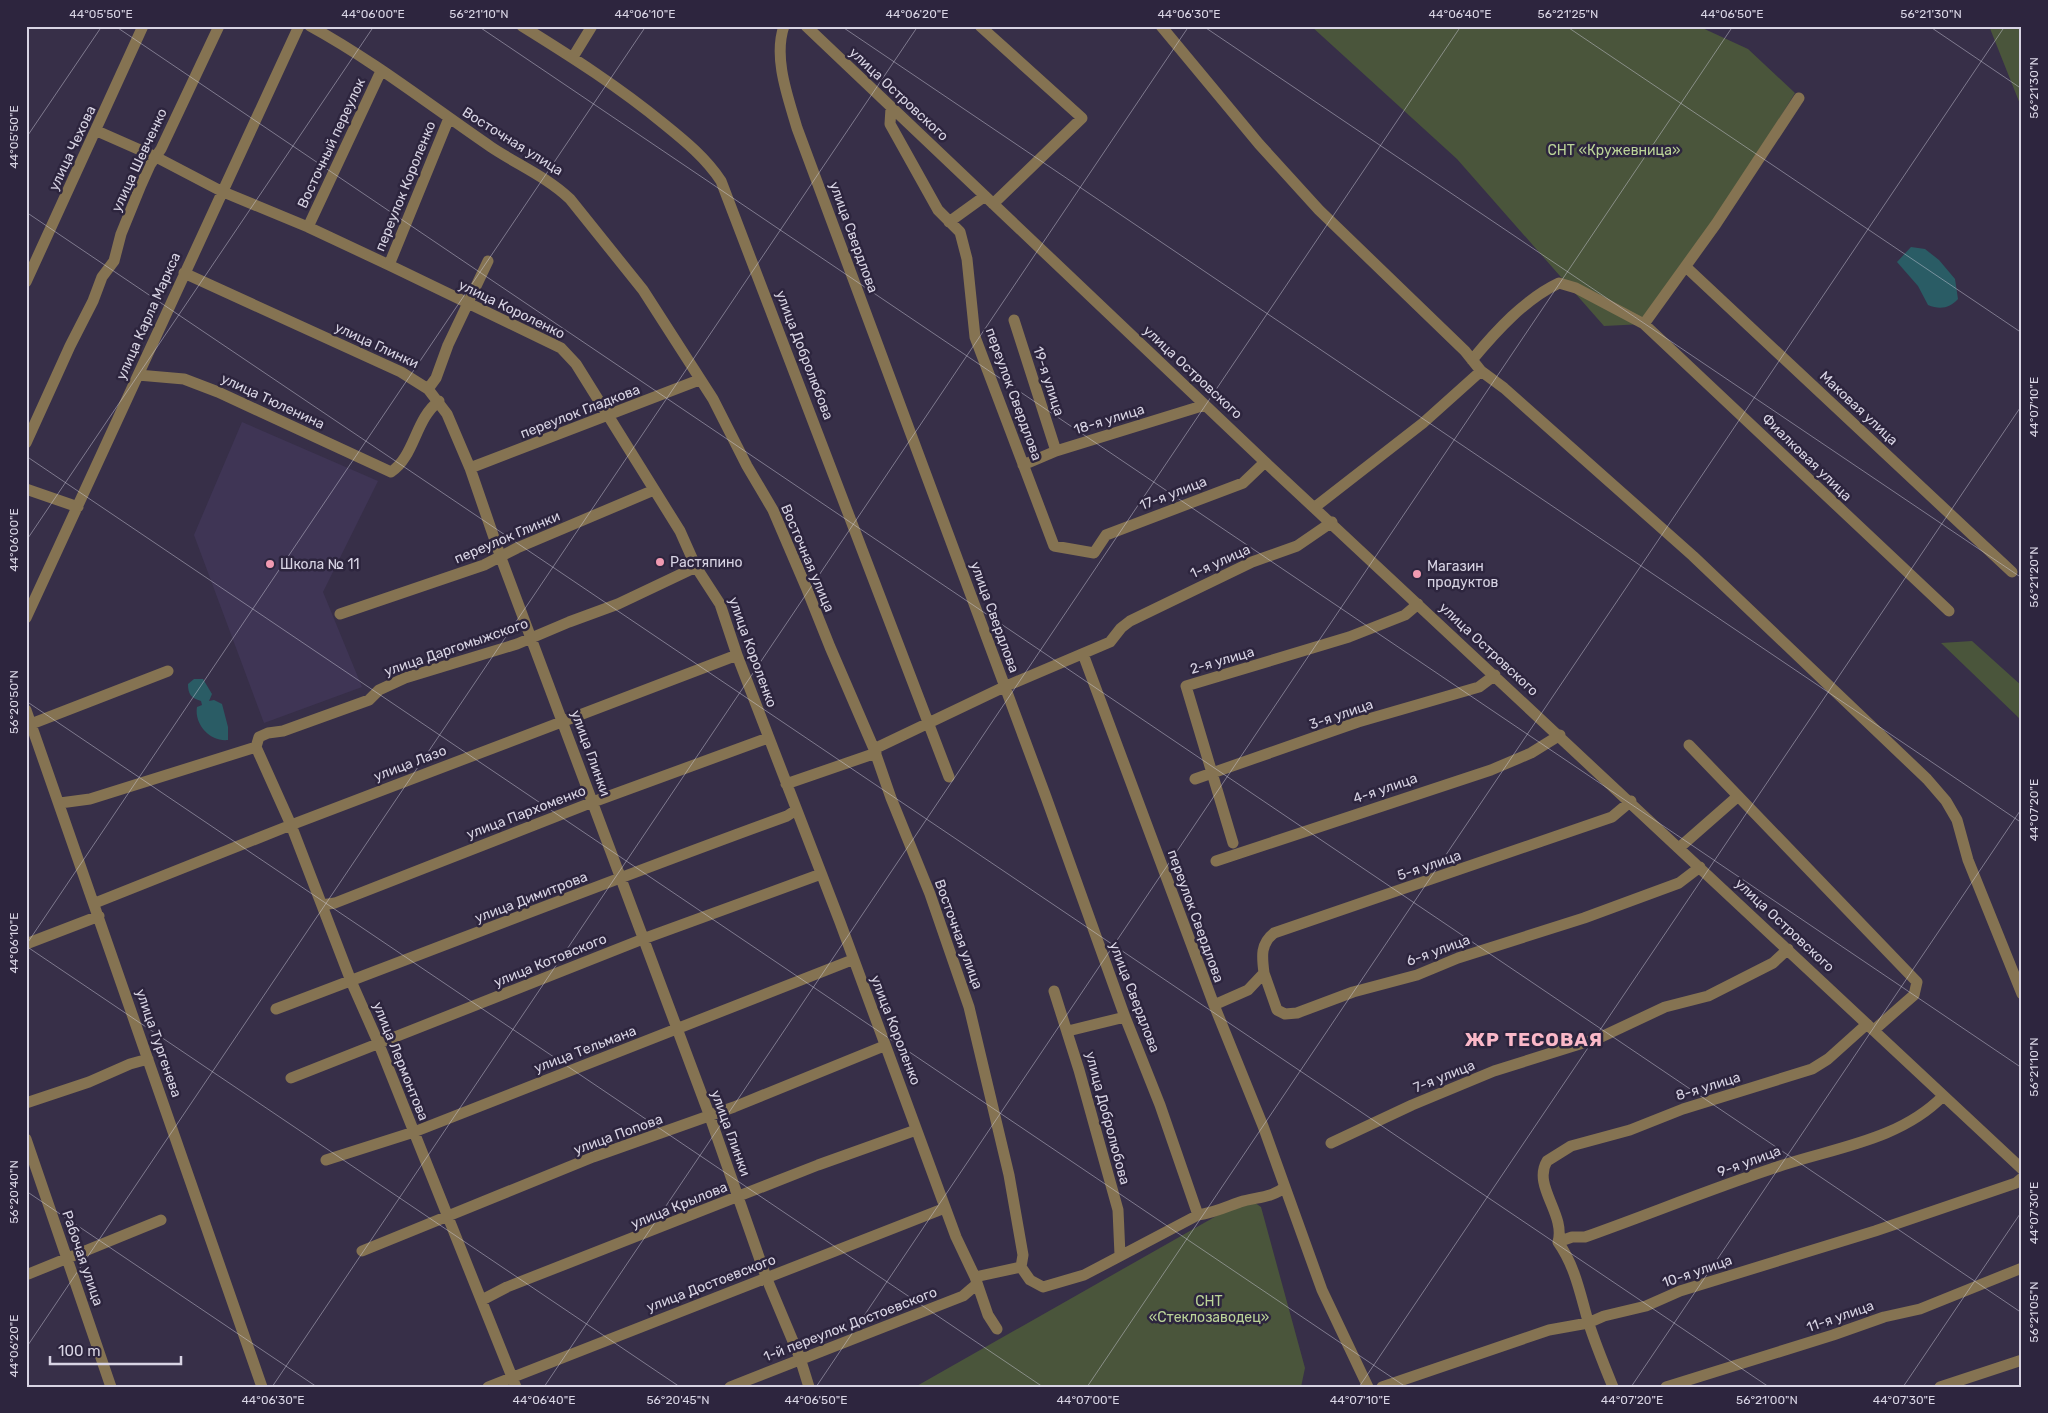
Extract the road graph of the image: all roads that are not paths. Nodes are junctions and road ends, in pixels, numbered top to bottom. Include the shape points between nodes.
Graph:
1 (143, 26) edge
2 (219, 26) edge
3 (299, 26) edge
4 (310, 26) edge
5 (522, 26) edge
6 (592, 26) edge
7 (784, 26) edge
8 (806, 26) edge
9 (980, 26) edge
10 (1161, 26) edge
11 (573, 57) junction
12 (381, 71) junction
13 (1799, 98) dead end
14 (891, 108) junction
15 (449, 118) junction
16 (97, 131) junction
17 (156, 157) junction
18 (221, 191) junction
19 (989, 200) junction
20 (949, 222) junction
21 (308, 227) junction
22 (488, 261) dead end
23 (389, 265) junction
24 (1686, 267) junction
25 (184, 273) junction
26 (26, 282) edge
27 (469, 304) junction
28 (1014, 320) dead end
29 (1644, 324) junction
30 (1472, 360) junction
31 (1480, 371) junction
32 (138, 375) junction
33 (699, 380) junction
34 (428, 389) junction
35 (439, 401) junction
36 (1206, 405) junction
37 (609, 416) junction
38 (26, 443) edge
39 (1056, 451) junction
40 (1265, 462) junction
41 (1023, 465) junction
42 (470, 468) junction
43 (26, 489) edge
44 (654, 490) junction
45 (78, 507) junction
46 (1315, 507) junction
47 (1332, 522) junction
48 (1094, 553) joint
49 (501, 558) junction
50 (696, 567) junction
51 (2012, 572) dead end
52 (1418, 604) junction
53 (1949, 611) dead end
54 (340, 614) dead end
55 (26, 618) edge
56 (532, 636) junction
57 (1083, 654) junction
58 (737, 655) junction
59 (168, 671) dead end
60 (1495, 675) junction
61 (1004, 687) junction
62 (26, 710) edge
63 (563, 720) junction
64 (927, 724) junction
65 (29, 725) edge
66 (1560, 735) junction
67 (768, 738) junction
68 (1689, 745) dead end
69 (256, 747) junction
70 (875, 751) junction
71 (1212, 773) junction
72 (949, 777) dead end
73 (1195, 779) dead end
74 (786, 784) junction
75 (1736, 797) junction
76 (1631, 801) junction
77 (593, 802) junction
78 (60, 803) junction
79 (796, 810) junction
80 (291, 825) junction
81 (1233, 843) dead end
82 (1680, 847) junction
83 (1216, 861) dead end
84 (1700, 867) junction
85 (821, 874) junction
86 (620, 876) junction
87 (94, 903) junction
88 (322, 905) junction
89 (99, 916) junction
90 (643, 939) junction
91 (26, 944) edge
92 (1788, 949) junction
93 (852, 960) junction
94 (1264, 973) junction
95 (351, 981) junction
96 (1054, 992) dead end
97 (2022, 994) edge
98 (1214, 1006) junction
99 (276, 1009) dead end
100 (1125, 1017) junction
101 (1871, 1027) junction
102 (676, 1029) junction
103 (1068, 1031) junction
104 (378, 1042) junction
105 (884, 1046) junction
106 (148, 1059) junction
107 (291, 1078) dead end
108 (1943, 1096) junction
109 (26, 1104) edge
110 (709, 1114) junction
111 (916, 1130) junction
112 (414, 1132) junction
113 (26, 1139) edge
114 (1331, 1143) dead end
115 (326, 1160) dead end
116 (2022, 1169) edge
117 (2022, 1178) edge
118 (1285, 1186) junction
119 (738, 1198) junction
120 (945, 1208) junction
121 (1198, 1215) junction
122 (449, 1217) junction
123 (162, 1220) dead end
124 (1558, 1242) junction
125 (362, 1251) dead end
126 (1120, 1255) junction
127 (66, 1258) junction
128 (1021, 1267) junction
129 (2022, 1268) edge
130 (26, 1275) edge
131 (766, 1277) junction
132 (976, 1280) junction
133 (482, 1300) junction
134 (1588, 1322) junction
135 (997, 1329) dead end
136 (800, 1358) junction
137 (2022, 1360) edge
138 (514, 1382) edge
139 (111, 1387) edge
140 (262, 1387) edge
141 (488, 1387) edge
142 (730, 1387) edge
143 (809, 1387) edge
144 (1368, 1387) edge
145 (1382, 1387) edge
146 (1612, 1387) edge
147 (1666, 1387) edge
148 (1940, 1387) edge

1 - 16 street, улица Чехова
2 - 17 street, улица Шевченко
3 - 18 street, улица Карла Маркса
4 - 12 street, Восточная улица
5 - 11 street, улица Добролюбова
6 - 11 street
7 - 61 street, улица Свердлова via 780,52 797,128
8 - 14 street, улица Островского
9 - 19 street via 1082,118
10 - 30 street via 1259,144 1319,210
11 - 64 street, улица Добролюбова via 625,92 689,144 721,181 862,545
12 - 15 street, Восточная улица
12 - 21 street, Восточный переулок
13 - 24 street
14 - 19 street, улица Островского
14 - 20 street, переулок Свердлова via 890,124 938,210
15 - 23 street, переулок Короленко
15 - 33 street, Восточная улица via 508,158 545,177 570,199 643,290
16 - 17 street, улица Короленко
16 - 26 street, улица Чехова
17 - 18 street, улица Короленко
17 - 38 street, улица Шевченко via 121,234 114,261 102,277
18 - 21 street, улица Короленко
18 - 25 street, улица Карла Маркса
19 - 20 street
19 - 36 street, улица Островского
20 - 41 street, переулок Свердлова via 960,232 967,259 975,337
21 - 23 street, улица Короленко
22 - 27 street
23 - 27 street, улица Короленко
24 - 29 street
24 - 51 street, Маковая улица
25 - 32 street, улица Карла Маркса
25 - 34 street, улица Глинки via 401,372
27 - 34 street
27 - 37 street, улица Короленко via 560,348 576,364
28 - 39 street, 19-я улица
29 - 30 street, Фиалковая улица via 1576,288 1559,283 1541,292
29 - 53 street, Фиалковая улица
30 - 31 street
31 - 46 street via 1423,423
31 - 97 street via 1504,388 1693,556 1927,779 1957,820 1968,860
32 - 35 street, улица Тюленина via 184,379 218,392 391,472 401,463 428,410
32 - 45 street, улица Карла Маркса
33 - 37 street, переулок Гладкова
33 - 70 street, Восточная улица via 773,510
34 - 35 street, улица Глинки
35 - 42 street, улица Глинки via 454,427
36 - 39 street, 18-я улица
36 - 40 street, улица Островского
37 - 42 street, переулок Гладкова
37 - 44 street, улица Короленко
39 - 41 street, 18-я улица
40 - 46 street, улица Островского
40 - 48 street, 17-я улица via 1243,483 1106,535
41 - 48 street, переулок Свердлова via 1054,546
42 - 49 street, улица Глинки
43 - 45 street
44 - 49 street, переулок Глинки via 517,548
44 - 50 street, улица Короленко via 680,531
45 - 55 street, улица Карла Маркса
46 - 47 street, улица Островского
47 - 52 street, улица Островского
47 - 57 street, 1-я улица via 1297,546 1147,612 1121,628 1110,642
49 - 54 street, переулок Глинки
49 - 56 street, улица Глинки
50 - 56 street, улица Даргомыжского via 618,604
50 - 58 street, улица Короленко via 720,604
52 - 60 street, улица Островского
52 - 71 street, 2-я улица via 1405,614 1349,637 1186,686
56 - 63 street, улица Глинки
56 - 69 street, улица Даргомыжского via 517,644 405,678 379,690 369,700 283,731 268,732 259,737
57 - 61 street, 1-я улица
57 - 98 street, переулок Свердлова
58 - 63 street, улица Лазо
58 - 67 street, улица Короленко
59 - 65 street
60 - 66 street, улица Островского
60 - 71 street, 3-я улица via 1479,687 1358,722
61 - 64 street, 1-я улица
61 - 100 street, улица Свердлова
62 - 65 street, улица Тургенева
63 - 77 street, улица Глинки
63 - 80 street, улица Лазо
64 - 70 street, 1-я улица
64 - 72 street, улица Добролюбова
65 - 78 street, улица Тургенева
66 - 76 street, улица Островского
66 - 83 street, 4-я улица via 1531,753 1491,770
67 - 74 street, улица Короленко
67 - 77 street, улица Пархоменко
68 - 75 street
69 - 78 street, улица Даргомыжского via 90,799
69 - 80 street, улица Лермонтова
70 - 74 street, 1-я улица
70 - 128 street, Восточная улица via 969,1007 1010,1175 1024,1255
71 - 73 street, 3-я улица
71 - 81 street, 2-я улица
74 - 79 street, улица Короленко
75 - 82 street
75 - 101 street, 8-я улица via 1917,982 1914,996
76 - 82 street, улица Островского
76 - 94 street, 5-я улица via 1612,817 1274,933 1263,949
77 - 86 street, улица Глинки
77 - 88 street, улица Пархоменко via 335,903
78 - 87 street, улица Тургенева
79 - 85 street, улица Короленко
79 - 86 street, улица Димитрова
80 - 87 street, улица Лазо
80 - 88 street, улица Лермонтова
82 - 84 street, улица Островского
84 - 92 street, улица Островского
84 - 94 street, 6-я улица via 1679,883 1584,918 1297,1013 1285,1014 1277,1010
85 - 90 street, улица Котовского
85 - 93 street, улица Короленко
86 - 90 street, улица Глинки
86 - 95 street, улица Димитрова
87 - 89 street, улица Тургенева
88 - 95 street, улица Лермонтова
89 - 91 street
89 - 106 street, улица Тургенева
90 - 102 street, улица Глинки
90 - 104 street, улица Котовского via 418,1030
92 - 101 street, улица Островского
92 - 114 street, 7-я улица via 1773,963 1708,996 1665,1007 1599,1038 1494,1071 1412,1104
93 - 102 street, улица Тельмана
93 - 105 street, улица Короленко
94 - 98 street via 1248,990
95 - 99 street, улица Димитрова
95 - 104 street, улица Лермонтова
96 - 103 street, улица Добролюбова
98 - 118 street, переулок Свердлова
100 - 103 street
100 - 121 street, улица Свердлова
101 - 108 street, улица Островского
101 - 124 street, 8-я улица via 1812,1069 1683,1108 1630,1130 1571,1146 1547,1161 1542,1177 1559,1223
102 - 110 street, улица Глинки
102 - 112 street, улица Тельмана
103 - 126 street, улица Добролюбова via 1118,1210
104 - 107 street, улица Котовского
104 - 112 street, улица Лермонтова
105 - 110 street, улица Попова via 734,1107
105 - 111 street, улица Короленко
106 - 109 street
106 - 140 street, улица Тургенева
108 - 116 street, улица Островского
108 - 124 street, 9-я улица via 1916,1120 1868,1141 1814,1154 1585,1238 1572,1237
110 - 119 street, улица Глинки
110 - 122 street, улица Попова
111 - 119 street, улица Крылова
111 - 120 street, улица Короленко
112 - 115 street, улица Тельмана
112 - 122 street, улица Лермонтова
113 - 127 street, Рабочая улица
117 - 134 street, 10-я улица via 2016,1183 1875,1231
118 - 121 street via 1277,1194
118 - 144 street, переулок Свердлова via 1322,1290
119 - 131 street, улица Глинки
119 - 133 street, улица Крылова
120 - 131 street, улица Достоевского
120 - 132 street, улица Короленко
121 - 126 street
122 - 125 street, улица Попова
122 - 133 street, улица Лермонтова
123 - 127 street
124 - 134 street via 1578,1283
126 - 128 street via 1069,1281 1044,1287 1030,1280
127 - 130 street
127 - 139 street, Рабочая улица
128 - 132 street, 1-й переулок Достоевского
129 - 147 street, 11-я улица via 1920,1309 1884,1317
131 - 136 street, улица Глинки
131 - 138 street, улица Достоевского
132 - 135 street, улица Короленко via 988,1315
132 - 136 street, 1-й переулок Достоевского via 963,1296
133 - 138 street, улица Лермонтова
134 - 145 street, 10-я улица via 1549,1330
134 - 146 street
136 - 142 street, 1-й переулок Достоевского
136 - 143 street, улица Глинки
137 - 148 street
138 - 141 street, улица Достоевского

